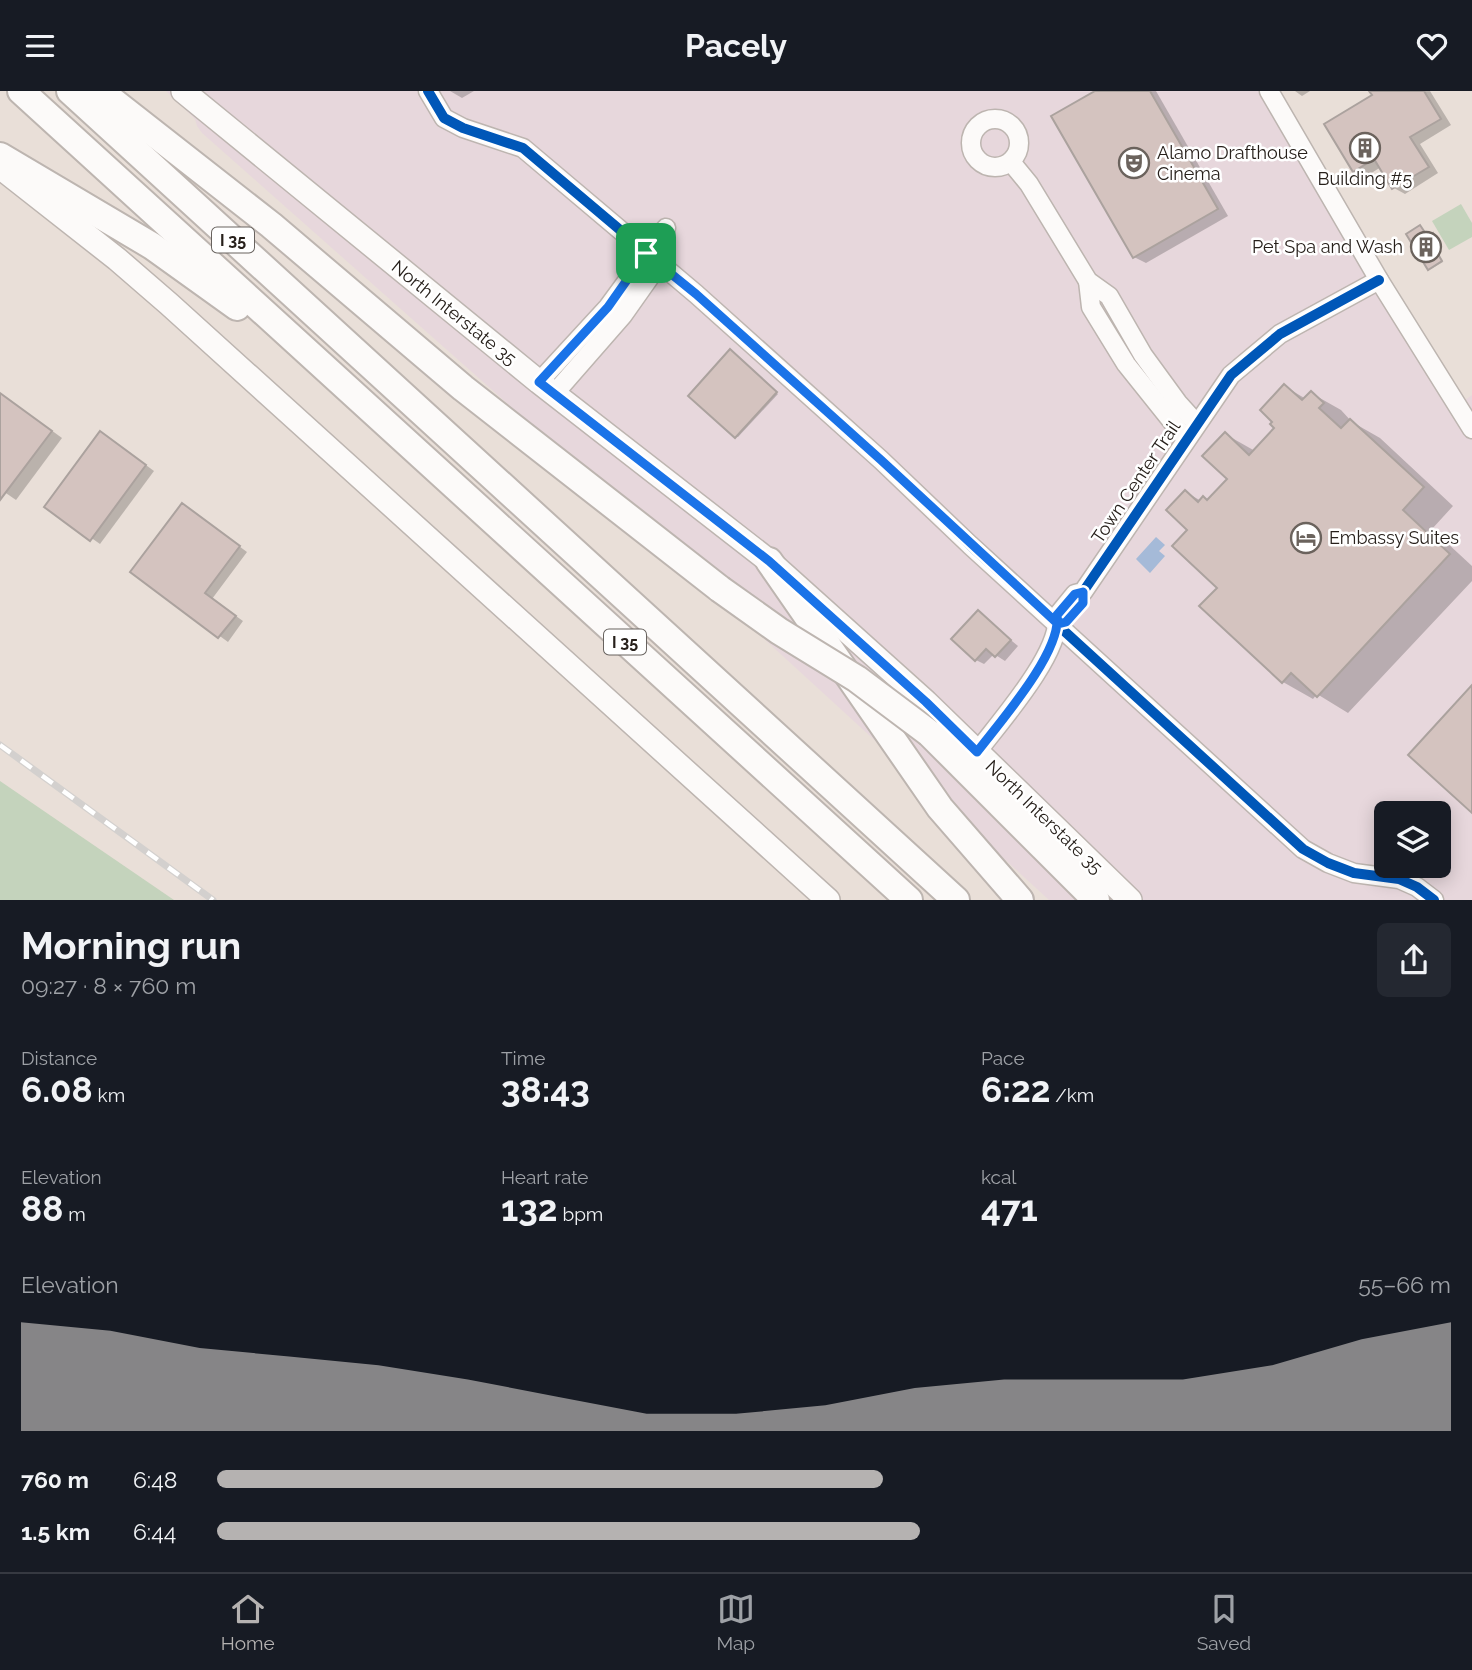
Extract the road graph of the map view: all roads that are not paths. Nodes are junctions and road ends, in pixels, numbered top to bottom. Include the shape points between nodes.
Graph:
1 (21, 91) edge
2 (70, 91) edge
3 (100, 91) edge
4 (183, 91) edge
5 (428, 91) edge
6 (1269, 91) edge
7 (0, 156) edge
8 (1011, 162) junction
9 (0, 167) edge
10 (666, 228) dead end
11 (654, 254) junction
12 (1379, 280) junction
13 (1088, 281) junction
14 (341, 383) junction
15 (546, 388) junction
16 (1465, 398) edge
17 (1197, 424) junction
18 (1472, 429) edge
19 (1186, 439) junction
20 (769, 561) junction
21 (1058, 624) junction
22 (977, 752) junction
23 (828, 900) edge
24 (909, 900) edge
25 (956, 900) edge
26 (1020, 900) edge
27 (1096, 900) edge
28 (1130, 900) edge
29 (1434, 900) edge

1 - 14 highway, I 35
2 - 25 highway, I 35
3 - 27 highway, bridge via 271,225 463,388 720,589 857,679 929,733
4 - 15 main road, North Interstate 35
5 - 11 street via 444,118 523,148
6 - 12 street
7 - 14 highway via 152,246
8 - 8 street via 1018,150 1018,136 1010,124 992,113 964,138 984,165
8 - 13 street via 1030,184
9 - 23 main road via 169,304
10 - 11 street
11 - 15 street via 624,315
11 - 21 street
12 - 16 street
12 - 17 street, Town Center Trail via 1280,334 1231,375
13 - 17 street via 1109,296 1143,355
13 - 19 street via 1091,307 1126,364
14 - 24 highway, I 35
15 - 20 main road, North Interstate 35
16 - 18 street
17 - 19 street, Town Center Trail
19 - 21 street, Town Center Trail via 1083,592 1075,594 1057,615
20 - 22 main road, North Interstate 35
20 - 26 highway via 934,799
21 - 22 street, Town Center Trail via 1028,686
21 - 29 street via 1303,849 1354,873 1399,879
22 - 28 main road, North Interstate 35

